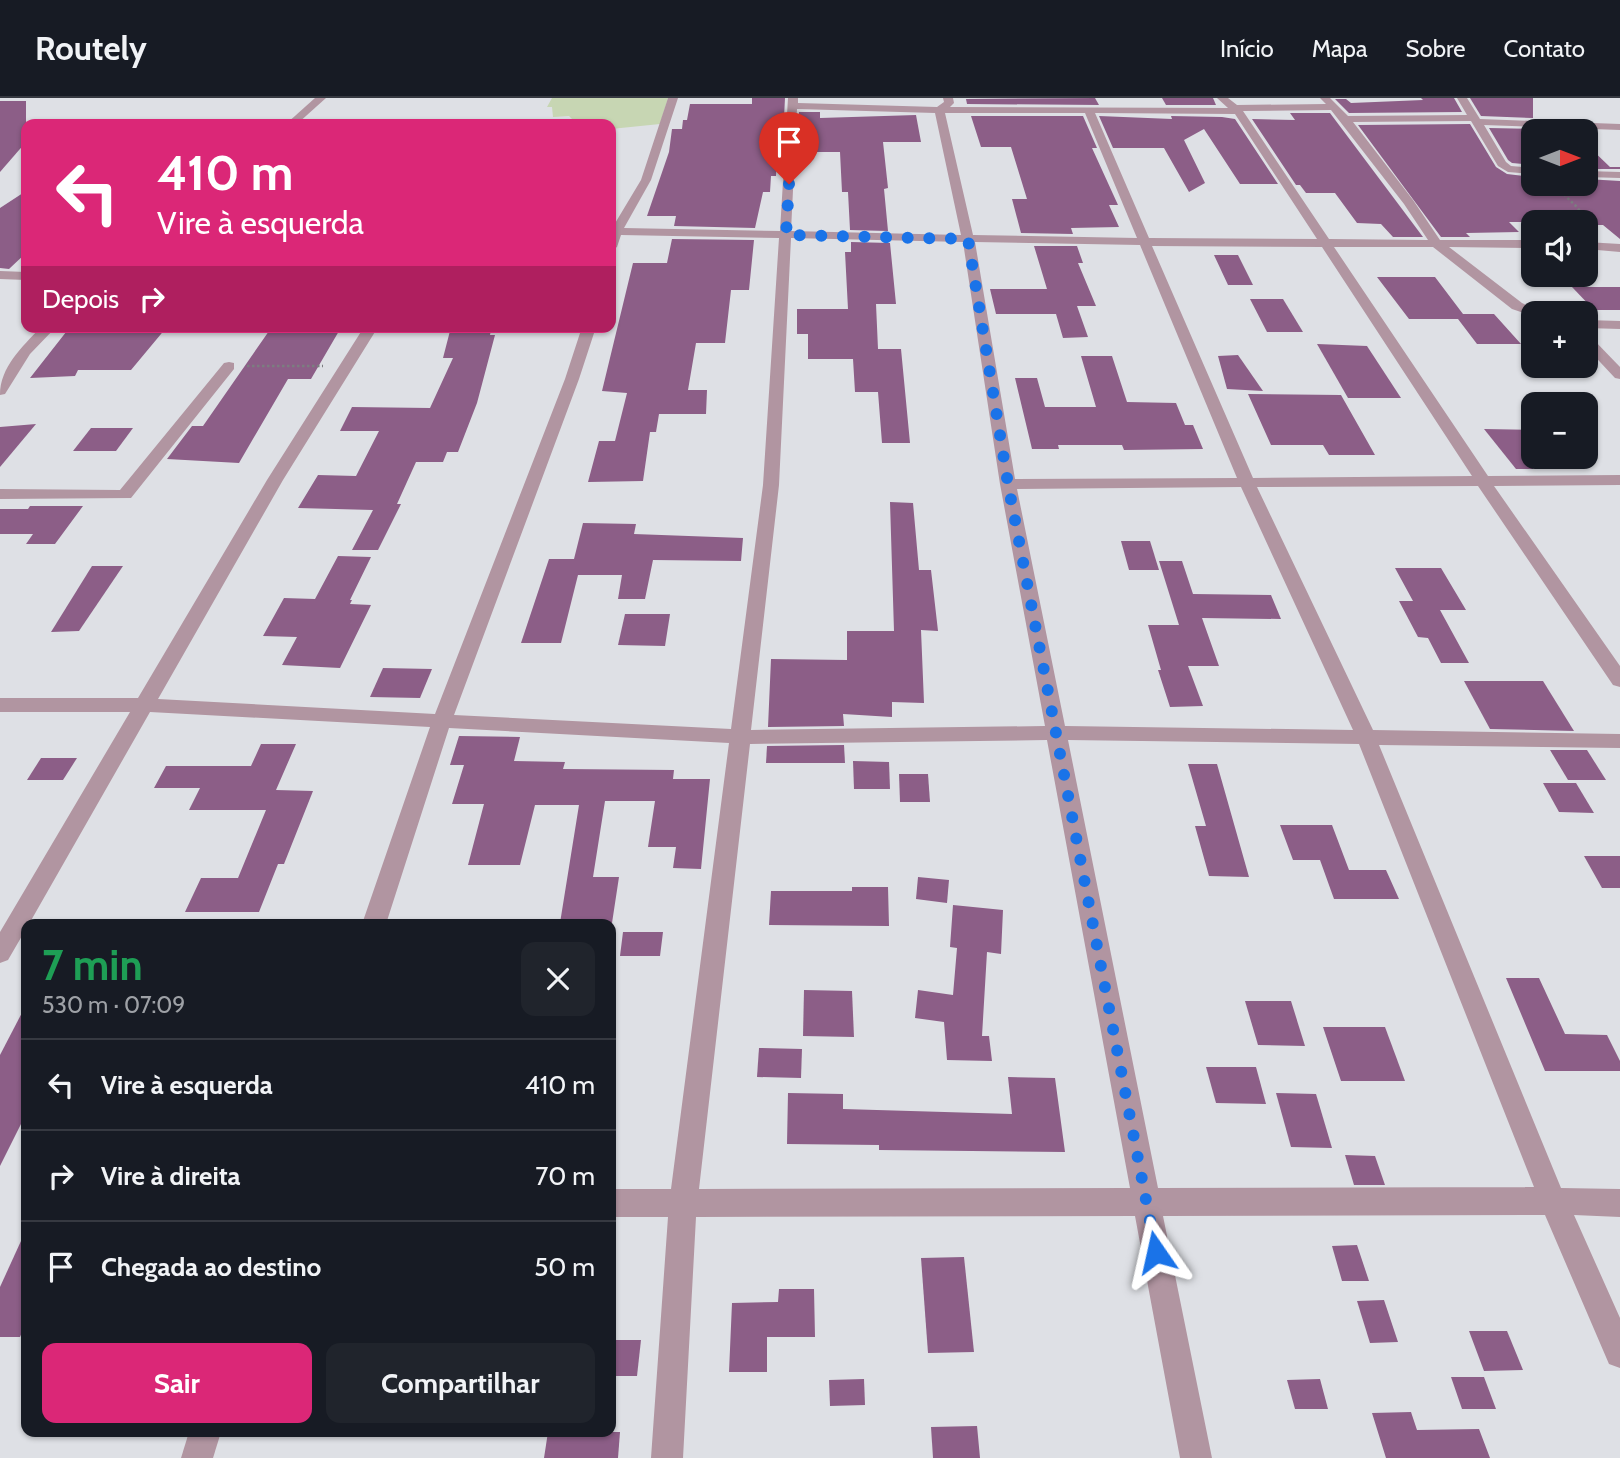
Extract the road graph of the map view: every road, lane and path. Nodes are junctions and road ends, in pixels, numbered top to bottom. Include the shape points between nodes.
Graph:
1 (321, 98) edge
2 (673, 98) edge
3 (1462, 98) edge
4 (793, 102) edge
5 (1329, 102) edge
6 (944, 104) edge
7 (1231, 106) edge
8 (1090, 111) junction
9 (297, 119) edge
10 (1344, 119) junction
11 (1475, 120) junction
12 (1620, 127) edge
13 (1521, 170) edge
14 (1598, 174) edge
15 (1620, 175) edge
16 (1566, 196) edge
17 (1579, 210) edge
18 (616, 231) joint
19 (786, 235) junction
20 (968, 239) junction
21 (1146, 242) junction
22 (1324, 243) junction
23 (1437, 244) junction
24 (1521, 244) edge
25 (1598, 247) edge
26 (1620, 248) edge
27 (0, 275) edge
28 (21, 276) edge
29 (1521, 307) edge
30 (1598, 325) edge
31 (1620, 326) edge
32 (43, 333) edge
33 (367, 333) edge
34 (587, 333) edge
35 (1598, 352) edge
36 (229, 366) joint
37 (345, 367) junction
38 (1620, 375) edge
39 (0, 391) edge
40 (1620, 480) edge
41 (1246, 481) junction
42 (1483, 481) junction
43 (1008, 484) junction
44 (0, 494) edge
45 (1620, 680) edge
46 (0, 705) edge
47 (144, 705) junction
48 (441, 723) junction
49 (1056, 733) junction
50 (1365, 735) junction
51 (742, 737) junction
52 (1620, 741) edge
53 (376, 919) edge
54 (0, 953) edge
55 (1146, 1200) junction
56 (1553, 1200) junction
57 (616, 1203) edge
58 (1620, 1203) edge
59 (683, 1204) junction
60 (1620, 1353) edge
61 (203, 1437) edge
62 (197, 1458) edge
63 (667, 1458) edge
64 (1196, 1458) edge

1 - 9 street
2 - 18 street via 646,180
3 - 11 street
4 - 6 street
4 - 19 street
5 - 7 street
5 - 10 street
6 - 8 street
6 - 20 street
7 - 8 street
7 - 22 street
8 - 21 street
10 - 11 street
10 - 23 street
11 - 12 street
11 - 13 street via 1508,169
14 - 15 street
16 - 17 path
18 - 19 street
19 - 20 street
19 - 51 street via 771,485
20 - 21 street
20 - 43 street
21 - 22 street
21 - 41 street
22 - 23 street
22 - 42 street
23 - 24 street
23 - 29 street
25 - 26 street
27 - 28 street
30 - 31 street
32 - 39 street via 24,352
33 - 37 street
34 - 48 street
35 - 38 street
36 - 37 path
36 - 44 street via 125,495
37 - 47 street
40 - 42 street
41 - 42 street
41 - 43 street
41 - 50 street
42 - 45 street
43 - 49 street
46 - 47 street
47 - 48 street
47 - 54 street
48 - 51 street
48 - 53 street
49 - 50 street
49 - 51 street
49 - 55 street
50 - 52 street
50 - 56 street
51 - 59 street
55 - 56 street
55 - 59 street
55 - 64 street
56 - 58 street
56 - 60 street
57 - 59 street
59 - 63 street
61 - 62 street

